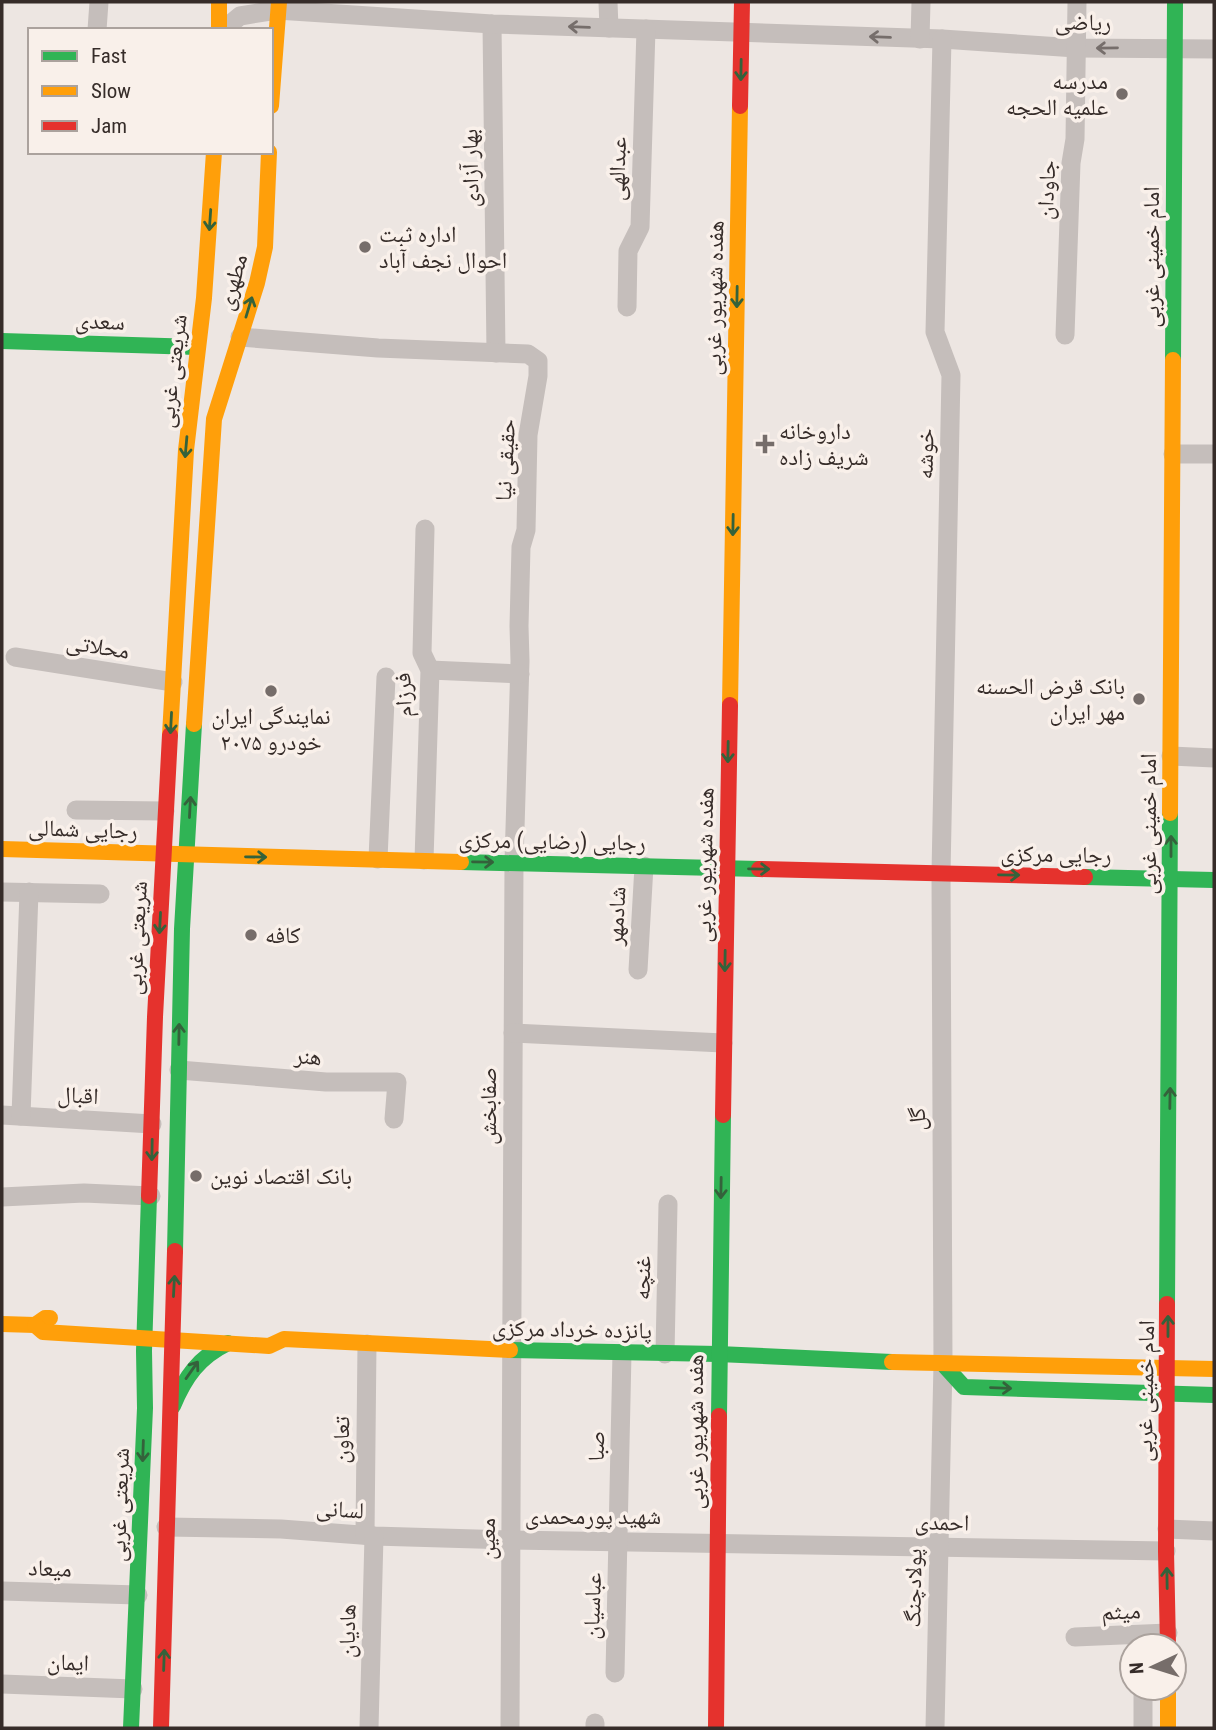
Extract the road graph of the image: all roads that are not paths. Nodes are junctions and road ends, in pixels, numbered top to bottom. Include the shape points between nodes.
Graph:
1 (99, 2) edge
2 (219, 2) edge
3 (229, 2) edge
4 (608, 2) edge
5 (742, 2) edge
6 (921, 2) edge
7 (1077, 2) edge
8 (1175, 2) edge
9 (272, 7) edge
10 (415, 10) edge
11 (492, 24) junction
12 (97, 28) edge
13 (221, 28) edge
14 (224, 28) edge
15 (609, 28) junction
16 (646, 29) junction
17 (276, 30) joint
18 (742, 33) junction
19 (920, 39) junction
20 (942, 39) junction
21 (1175, 47) junction
22 (1076, 48) junction
23 (1214, 49) edge
24 (273, 76) edge
25 (214, 154) edge
26 (269, 154) edge
27 (627, 307) dead end
28 (1065, 335) dead end
29 (240, 337) junction
30 (2, 341) edge
31 (197, 347) junction
32 (496, 353) junction
33 (214, 419) joint
34 (1173, 454) junction
35 (1214, 454) edge
36 (425, 529) dead end
37 (15, 657) dead end
38 (430, 670) junction
39 (520, 674) junction
40 (386, 677) dead end
41 (173, 682) junction
42 (1171, 756) junction
43 (1214, 758) edge
44 (76, 810) dead end
45 (165, 811) junction
46 (2, 849) edge
47 (163, 855) junction
48 (187, 856) junction
49 (378, 859) junction
50 (424, 860) junction
51 (514, 862) junction
52 (644, 866) junction
53 (726, 868) junction
54 (941, 873) junction
55 (1171, 879) junction
56 (1214, 880) edge
57 (2, 891) edge
58 (29, 892) junction
59 (100, 894) dead end
60 (638, 970) dead end
61 (513, 1033) junction
62 (723, 1043) junction
63 (179, 1069) junction
64 (11, 1115) edge
65 (394, 1119) dead end
66 (152, 1124) junction
67 (150, 1196) junction
68 (2, 1197) edge
69 (668, 1204) dead end
70 (84, 1318) dead end
71 (140, 1319) junction
72 (179, 1320) junction
73 (2, 1324) edge
74 (35, 1325) junction
75 (102, 1334) junction
76 (145, 1337) junction
77 (172, 1339) junction
78 (228, 1343) junction
79 (367, 1344) junction
80 (512, 1350) junction
81 (622, 1353) junction
82 (665, 1353) junction
83 (718, 1354) junction
84 (943, 1364) junction
85 (1168, 1367) junction
86 (1214, 1369) edge
87 (1168, 1393) junction
88 (1214, 1395) edge
89 (145, 1408) junction
90 (170, 1412) junction
91 (166, 1527) junction
92 (1167, 1529) junction
93 (1214, 1531) edge
94 (369, 1536) junction
95 (619, 1540) junction
96 (511, 1541) junction
97 (717, 1542) junction
98 (938, 1547) junction
99 (1166, 1551) junction
100 (2, 1591) edge
101 (138, 1595) junction
102 (1168, 1632) edge
103 (1075, 1637) dead end
104 (1118, 1639) edge
105 (615, 1673) dead end
106 (2, 1684) edge
107 (133, 1689) junction
108 (1143, 1702) edge
109 (1168, 1702) edge
110 (131, 1728) edge
111 (161, 1728) edge
112 (369, 1728) edge
113 (510, 1728) edge
114 (716, 1728) edge
115 (934, 1728) edge
116 (1143, 1728) edge
117 (1168, 1728) edge

1 - 12 street
2 - 13 main road
3 - 9 street
4 - 15 street
5 - 18 main road, هفده شهریور غربی
6 - 19 street
7 - 22 street, جاودان
8 - 21 main road, امام خمینی غربی
9 - 10 street, ریاضی
9 - 14 street via 240,16
9 - 17 street
10 - 11 street, ریاضی
15 -> 11 street, ریاضی
11 - 32 street, بهار آزادی
15 - 16 street, ریاضی
16 - 18 street, ریاضی
16 - 27 street, عبدالهی via 640,227 628,251
17 - 24 main road
19 -> 18 street, ریاضی
18 -> 53 main road, هفده شهریور غربی
19 - 20 street, ریاضی
20 - 22 street, ریاضی
20 - 54 street, خوشه via 935,332 951,375
21 -> 22 street, ریاضی
21 - 23 street, ریاضی
21 - 34 main road, امام خمینی غربی
22 - 28 street, جاودان
25 -> 31 main road, شریعتی غربی
29 -> 26 main road, مطهری via 265,247
29 - 32 street, حقیقی نیا
29 - 33 main road, مطهری
30 - 31 main road, سعدی
31 -> 41 main road, شریعتی غربی via 186,450
32 - 39 street, حقیقی نیا via 528,354 538,361 521,547
48 -> 33 main road, شریعتی غربی
34 - 35 street
34 - 42 main road, امام خمینی غربی
36 - 38 street, فرزام via 422,653
37 - 41 street, محلاتی
38 - 39 street
38 - 50 street, فرزام
39 - 51 street, حقیقی نیا
40 - 49 street
41 -> 45 main road, شریعتی غربی
42 - 43 street
55 -> 42 main road, امام خمینی غربی
44 - 45 street
45 - 47 main road, شریعتی غربی
46 - 47 main road, رجایی شمالی
47 - 48 main road, رجایی (رضایی) مرکزی
47 -> 66 main road, شریعتی غربی
48 -> 49 main road, رجایی (رضایی) مرکزی
63 -> 48 main road, شریعتی غربی
49 - 50 main road, رجایی (رضایی) مرکزی
50 -> 51 main road, رجایی (رضایی) مرکزی
51 - 52 main road, رجایی (رضایی) مرکزی
51 - 61 street, صفابخش
52 - 53 main road, رجایی (رضایی) مرکزی
52 - 60 street, شادمهر
53 -> 54 main road, رجایی (رضایی) مرکزی
53 -> 62 main road, هفده شهریور غربی
54 -> 55 main road, رجایی مرکزی
54 - 84 street, گل
55 - 56 main road, رجایی مرکزی
85 -> 55 main road, امام خمینی غربی
57 - 58 street
58 - 59 street
58 - 64 street
61 - 62 street
61 - 80 street, صفابخش
62 -> 83 main road, هفده شهریور غربی
63 - 65 street, هنر via 326,1082 397,1082
72 -> 63 main road, شریعتی غربی
64 - 66 street, اقبال
66 -> 67 main road, شریعتی غربی
67 - 68 street
67 - 71 main road, شریعتی غربی
69 - 82 street, غنچه
70 - 74 main road via 45,1318
71 - 72 main road
71 - 76 main road, شریعتی غربی
72 - 77 main road, شریعتی غربی
73 - 74 main road
74 - 75 main road, پانزده خرداد مرکزی via 43,1332
75 - 76 main road, پانزده خرداد مرکزی
75 - 89 main road via 136,1376
76 - 77 main road, پانزده خرداد مرکزی
76 - 89 main road, شریعتی غربی
77 - 78 main road, پانزده خرداد مرکزی
77 - 90 main road, شریعتی غربی
78 - 79 main road, پانزده خرداد مرکزی via 269,1346 277,1334
90 -> 78 main road via 199,1360
79 - 80 main road, پانزده خرداد مرکزی
79 - 94 street, تعاون
80 - 81 main road, پانزده خرداد مرکزی
80 - 96 street, معین
81 - 82 main road, پانزده خرداد مرکزی
81 - 95 street, صبا
82 - 83 main road, پانزده خرداد مرکزی
83 - 84 main road, پانزده خرداد مرکزی
83 - 97 main road, هفده شهریور غربی
84 - 85 main road, پانزده خرداد مرکزی
84 -> 87 main road via 964,1387
84 - 98 street, پولادچنگ
85 - 86 main road, پانزده خرداد مرکزی
85 - 87 main road, امام خمینی غربی
87 - 88 main road
87 - 92 main road, امام خمینی غربی
89 -> 101 main road, شریعتی غربی
90 - 91 main road, شریعتی غربی
91 - 94 street, لسانی
111 -> 91 main road, شریعتی غربی
92 - 93 street
92 - 99 main road, امام خمینی غربی
94 - 96 street, لسانی
94 - 112 street, هادیان
95 - 96 street, شهید پورمحمدی
95 - 97 street, شهید پورمحمدی
95 - 105 street, عباسیان
96 - 113 street, معین
97 - 98 street, احمدی
97 - 114 main road, هفده شهریور غربی
98 - 99 street, احمدی
98 - 115 street, پولادچنگ
102 -> 99 main road, امام خمینی غربی
100 - 101 street, میعاد
101 - 107 main road, شریعتی غربی
103 - 104 street, میثم
106 - 107 street, ایمان
107 - 110 main road, شریعتی غربی
108 - 116 street
109 - 117 main road

